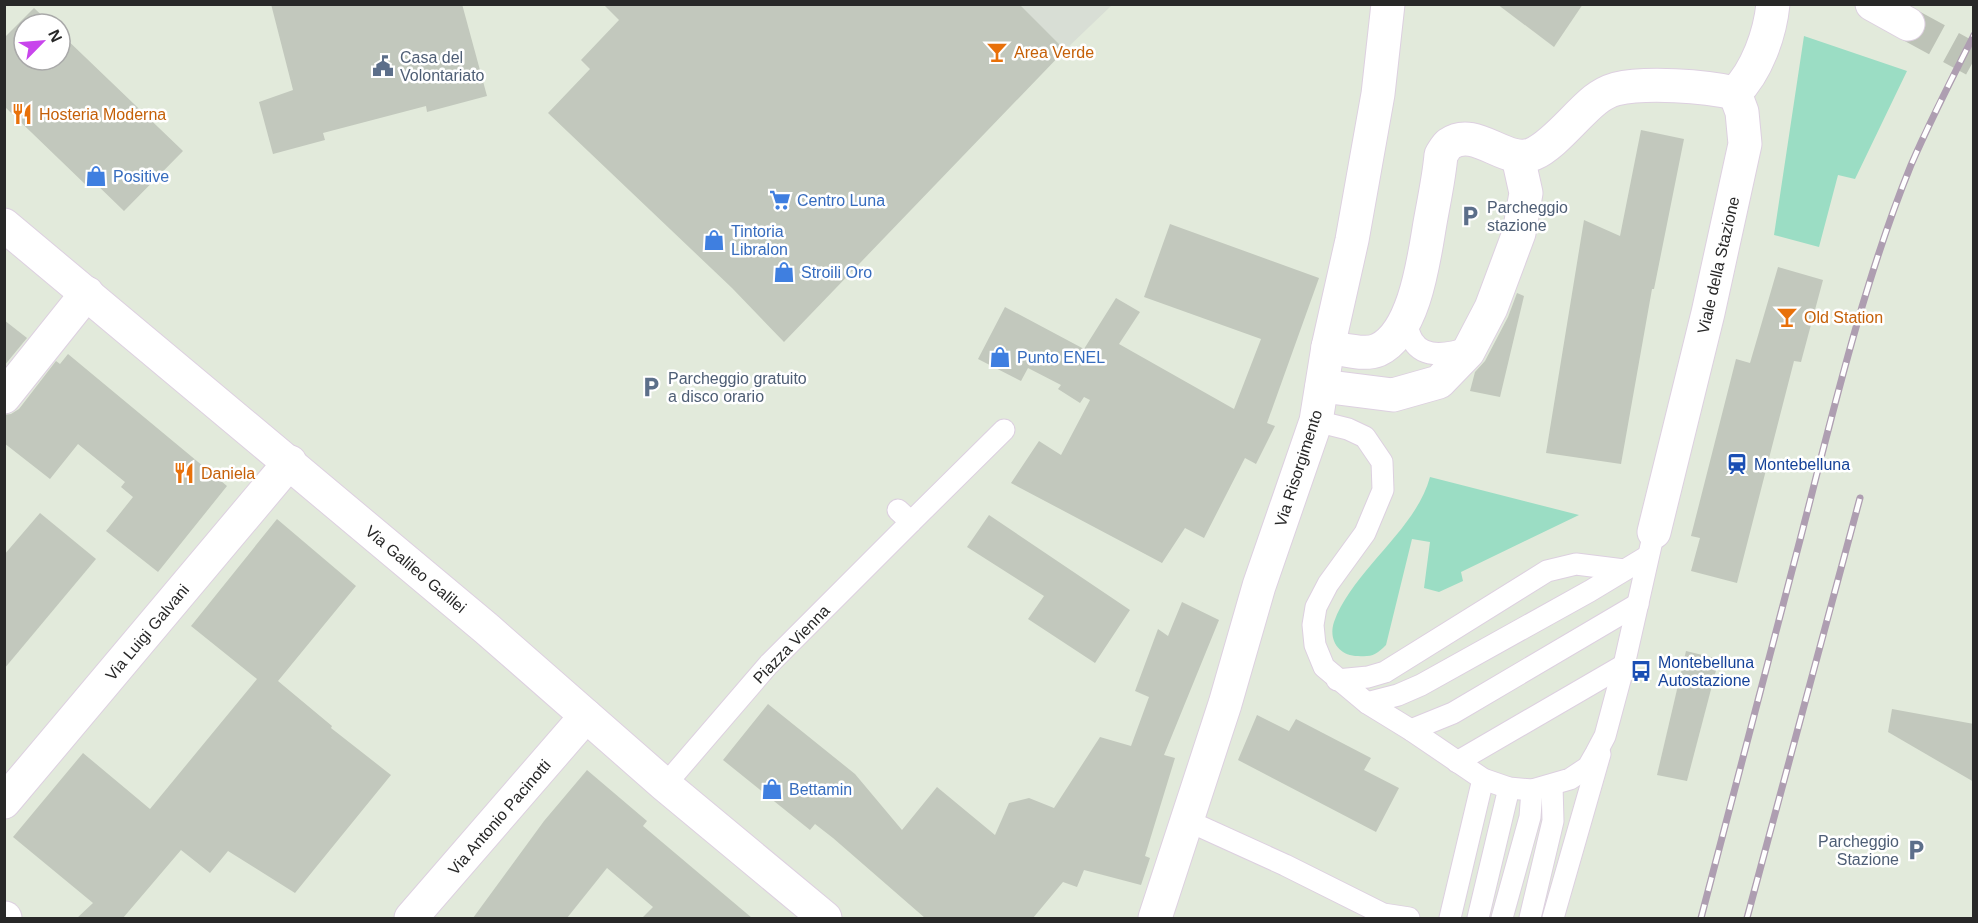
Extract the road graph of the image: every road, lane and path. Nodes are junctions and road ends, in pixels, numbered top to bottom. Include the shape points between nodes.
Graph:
1 (1388, 4) edge
2 (1773, 4) edge
3 (1872, 4) edge
4 (1908, 24) tunnel mouth
5 (1735, 93) junction
6 (1518, 157) junction
7 (4, 225) edge
8 (87, 293) junction
9 (1405, 319) junction
10 (1328, 347) junction
11 (1470, 347) junction
12 (1322, 386) junction
13 (4, 397) edge
14 (1316, 421) junction
15 (1004, 430) dead end
16 (290, 462) junction
17 (1651, 544) junction
18 (1624, 570) junction
19 (1638, 604) junction
20 (1624, 665) junction
21 (1337, 680) junction
22 (1367, 703) junction
23 (586, 716) junction
24 (1411, 730) junction
25 (1605, 736) junction
26 (1457, 762) junction
27 (1483, 779) junction
28 (664, 785) junction
29 (1509, 788) junction
30 (1542, 788) junction
31 (4, 802) edge
32 (1186, 820) junction
33 (411, 918) edge
34 (825, 918) edge
35 (1155, 918) edge
36 (1409, 918) edge
37 (1450, 918) edge
38 (1478, 918) edge
39 (1502, 918) edge
40 (1530, 918) edge
41 (1553, 918) edge

1 - 10 street, Via Risorgimento via 1378,94
2 - 5 street via 1759,55
3 - 4 street
5 - 6 street via 1716,88 1657,86 1614,90 1596,99 1543,148
5 - 17 street, Viale della Stazione via 1742,112 1745,144
6 - 9 street via 1464,139 1449,144 1441,155 1422,275
6 - 11 street via 1526,193 1519,233 1491,308
7 - 8 street, Via Galileo Galilei
8 - 13 street
8 - 16 street, Via Galileo Galilei
9 - 10 street via 1388,343 1377,350
9 - 11 lane via 1414,342 1423,351 1453,353
10 - 12 street, Via Risorgimento
11 - 12 street via 1439,382 1424,388 1393,395
12 - 14 street, Via Risorgimento
14 - 21 lane via 1365,437 1382,462 1383,490 1365,533 1316,607 1315,645 1324,668
14 - 32 street, Via Risorgimento via 1259,586
15 - 28 lane, Piazza Vienna via 904,516
16 - 23 street, Via Galileo Galilei
16 - 31 street, Via Luigi Galvani
17 - 18 lane
17 - 19 lane
18 - 21 lane via 1576,564 1546,571 1385,672
18 - 22 lane via 1421,685
19 - 20 lane
19 - 24 lane via 1454,712
20 - 25 lane
20 - 26 lane
21 - 22 lane
22 - 24 lane
23 - 28 street, Via Galileo Galilei
23 - 33 street, Via Antonio Pacinotti
24 - 26 lane
25 - 30 lane via 1588,767 1570,779
25 - 41 lane
26 - 27 lane
27 - 29 lane
27 - 37 lane
28 - 34 street, Via Galileo Galilei
29 - 30 lane
29 - 38 lane
30 - 39 lane
30 - 40 lane via 1553,821
32 - 35 street, Via Risorgimento
32 - 36 lane via 1383,914

